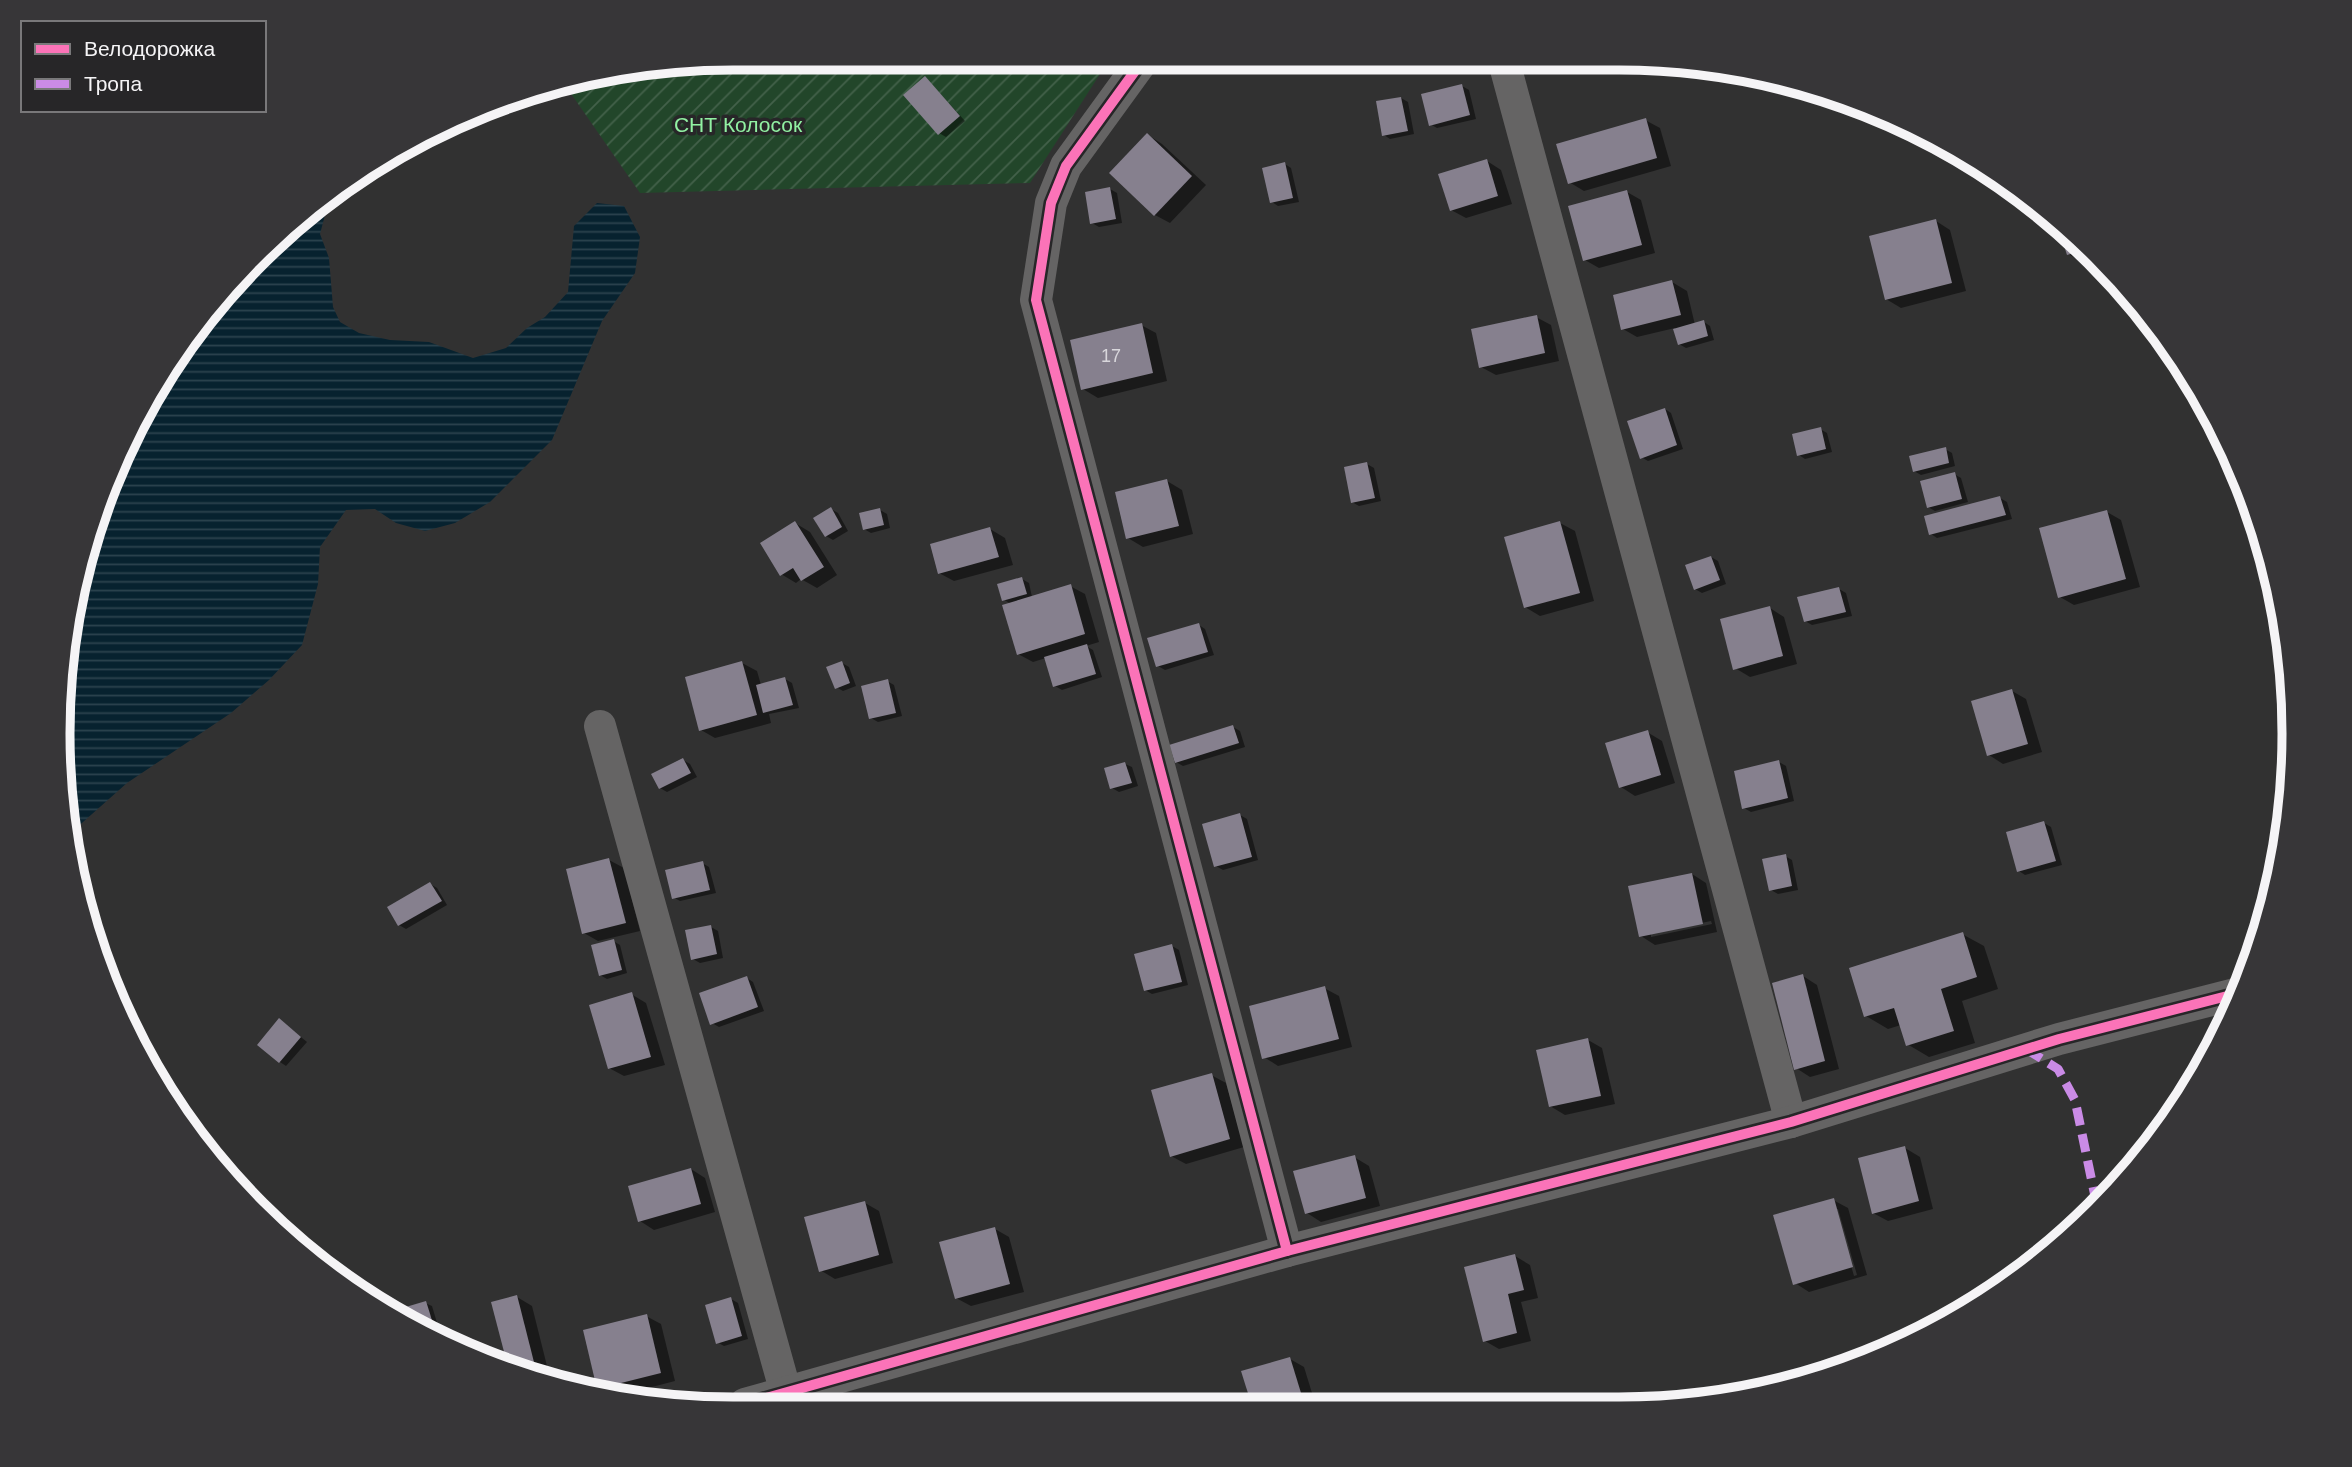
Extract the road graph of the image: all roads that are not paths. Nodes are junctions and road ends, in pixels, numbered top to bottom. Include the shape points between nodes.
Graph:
1 (1136, 70) edge
2 (1506, 70) edge
3 (600, 726) dead end
4 (2227, 996) edge
5 (1791, 1122) junction
6 (1287, 1251) junction
7 (786, 1393) junction
8 (831, 1393) edge
9 (771, 1397) edge

1 - 6 street via 1066,166 1051,202 1036,300
2 - 5 street
3 - 7 street
4 - 5 street via 2059,1039
5 - 6 street
6 - 8 street
7 - 8 street
7 - 9 street

